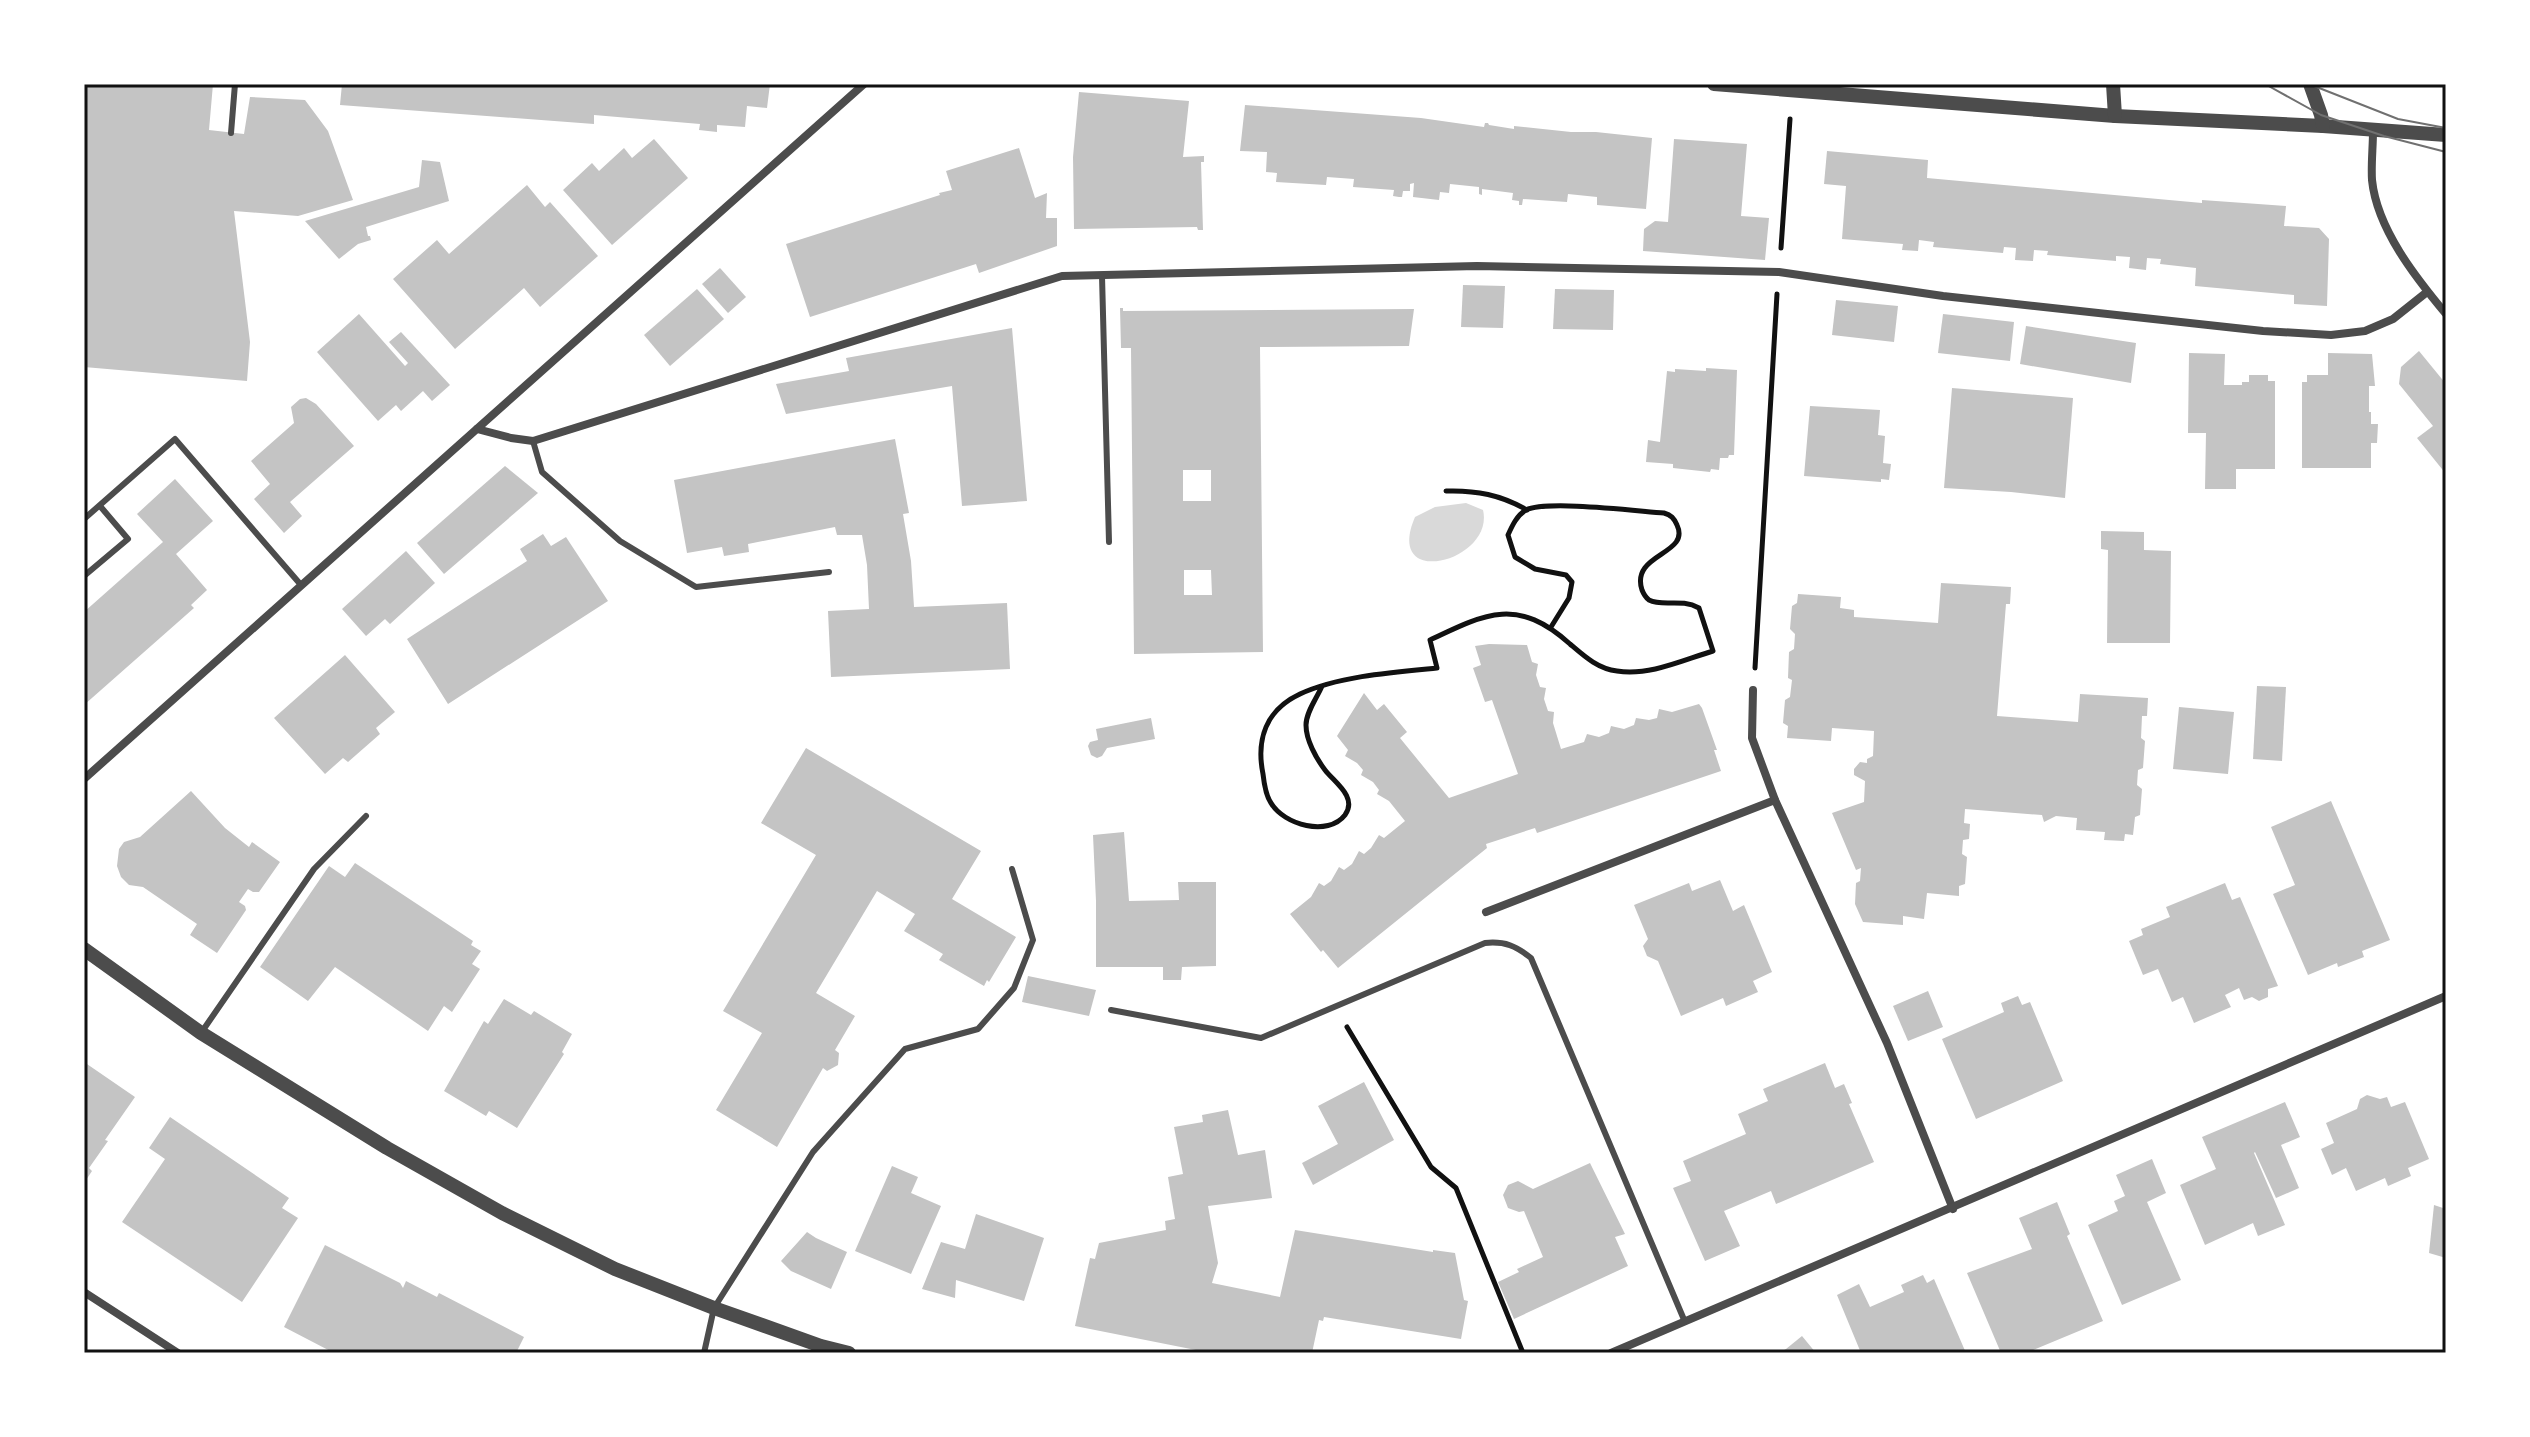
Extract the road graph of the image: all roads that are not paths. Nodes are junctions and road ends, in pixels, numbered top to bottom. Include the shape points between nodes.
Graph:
1 (235, 84) edge
2 (864, 84) edge
3 (1714, 84) edge
4 (2113, 84) edge
5 (2310, 84) edge
6 (2115, 116) junction
7 (2323, 126) junction
8 (2373, 131) junction
9 (231, 133) dead end
10 (2446, 135) edge
11 (1102, 276) junction
12 (2427, 292) junction
13 (2446, 314) edge
14 (477, 429) junction
15 (533, 441) junction
16 (100, 506) junction
17 (84, 519) edge
18 (1109, 542) dead end
19 (829, 572) dead end
20 (84, 576) edge
21 (301, 585) junction
22 (1753, 690) road end
23 (84, 779) edge
24 (1775, 800) junction
25 (366, 816) dead end
26 (1012, 869) dead end
27 (1486, 912) dead end
28 (84, 949) edge
29 (2446, 996) edge
30 (1111, 1010) dead end
31 (201, 1033) junction
32 (1953, 1209) junction
33 (84, 1292) edge
34 (714, 1308) junction
35 (1685, 1322) junction
36 (178, 1353) edge
37 (704, 1353) edge
38 (849, 1353) edge
39 (1611, 1353) edge

1 - 9 lane
2 - 14 street
3 - 6 street
4 - 6 street
5 - 7 street
6 - 7 street
7 - 8 street
8 - 10 street
8 - 12 street via 2372,182 2385,222
11 - 12 street via 1477,266 1779,272 1943,296 2331,335 2365,331 2393,319
11 - 15 street via 1062,276
11 - 18 lane
12 - 13 street
14 - 15 street
14 - 21 street
15 - 19 lane via 542,472 620,541 696,587
16 - 17 lane
16 - 20 lane via 128,539
16 - 21 lane via 175,439
21 - 23 street
22 - 24 street via 1752,738
24 - 27 street
24 - 32 street via 1887,1043
25 - 31 lane via 314,869
26 - 34 lane via 1033,940 1014,988 978,1029 905,1049 813,1152
28 - 31 street
29 - 32 street
30 - 35 lane via 1261,1038 1485,943 1517,947 1531,958
31 - 34 street via 502,1213 615,1269
32 - 35 street
33 - 36 street
34 - 37 lane
34 - 38 street
35 - 39 street

